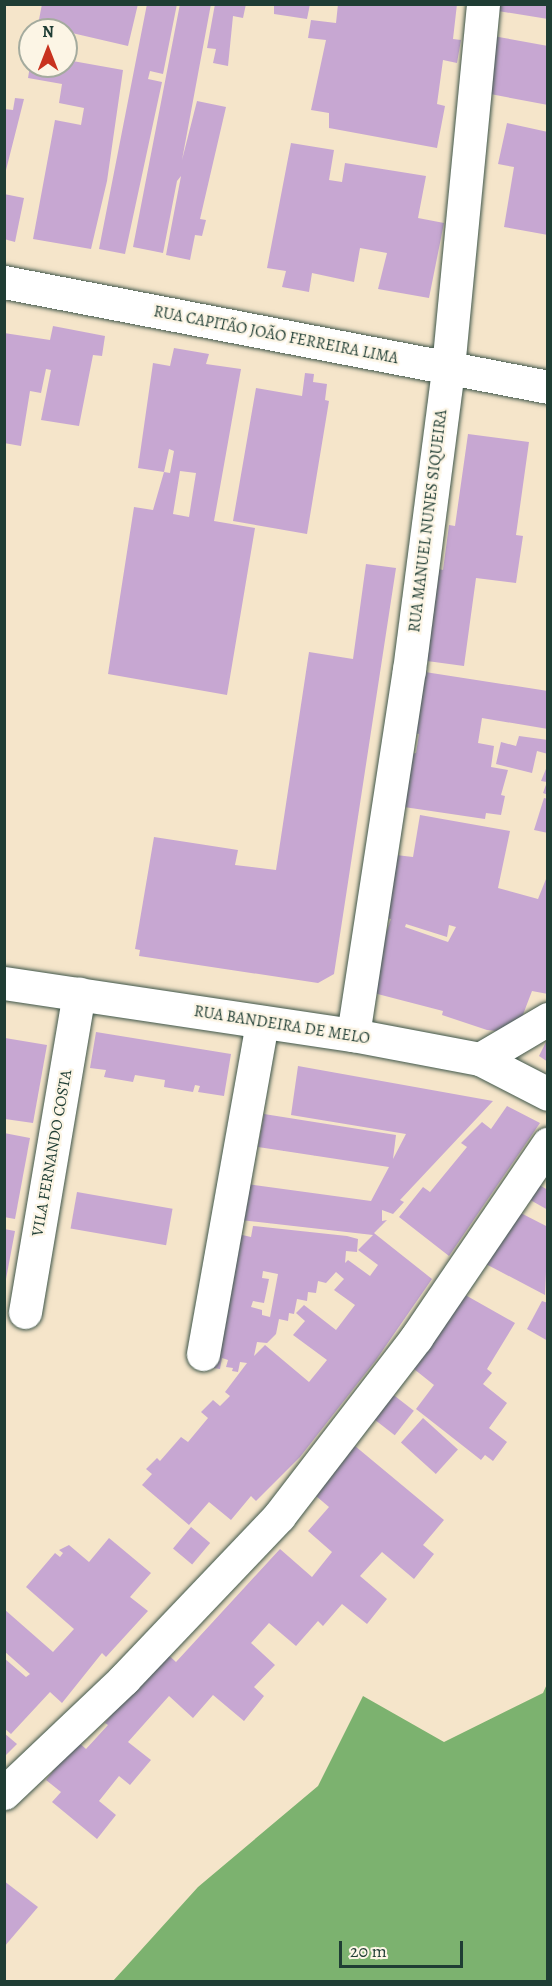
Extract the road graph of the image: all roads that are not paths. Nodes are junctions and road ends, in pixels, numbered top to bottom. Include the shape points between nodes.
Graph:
1 (483, 4) edge
2 (4, 282) edge
3 (448, 368) junction
4 (548, 387) edge
5 (4, 983) edge
6 (80, 994) junction
7 (548, 1019) edge
8 (262, 1022) junction
9 (353, 1035) junction
10 (480, 1059) junction
11 (547, 1094) edge
12 (548, 1144) edge
13 (25, 1312) dead end
14 (203, 1354) dead end
15 (4, 1793) edge

1 - 3 street, RUA MANUEL NUNES SIQUEIRA
2 - 3 street, RUA CAPITÃO JOÃO FERREIRA LIMA
3 - 4 street, RUA CAPITÃO JOÃO FERREIRA LIMA
3 - 9 street, RUA MANUEL NUNES SIQUEIRA via 409,670
5 - 6 street, RUA BANDEIRA DE MELO
6 - 8 street, RUA BANDEIRA DE MELO
6 - 13 street, VILA FERNANDO COSTA
7 - 10 street
8 - 9 street, RUA BANDEIRA DE MELO
8 - 14 street
9 - 10 street, RUA BANDEIRA DE MELO
10 - 11 street, RUA BANDEIRA DE MELO
12 - 15 street via 416,1338 279,1516 124,1679

